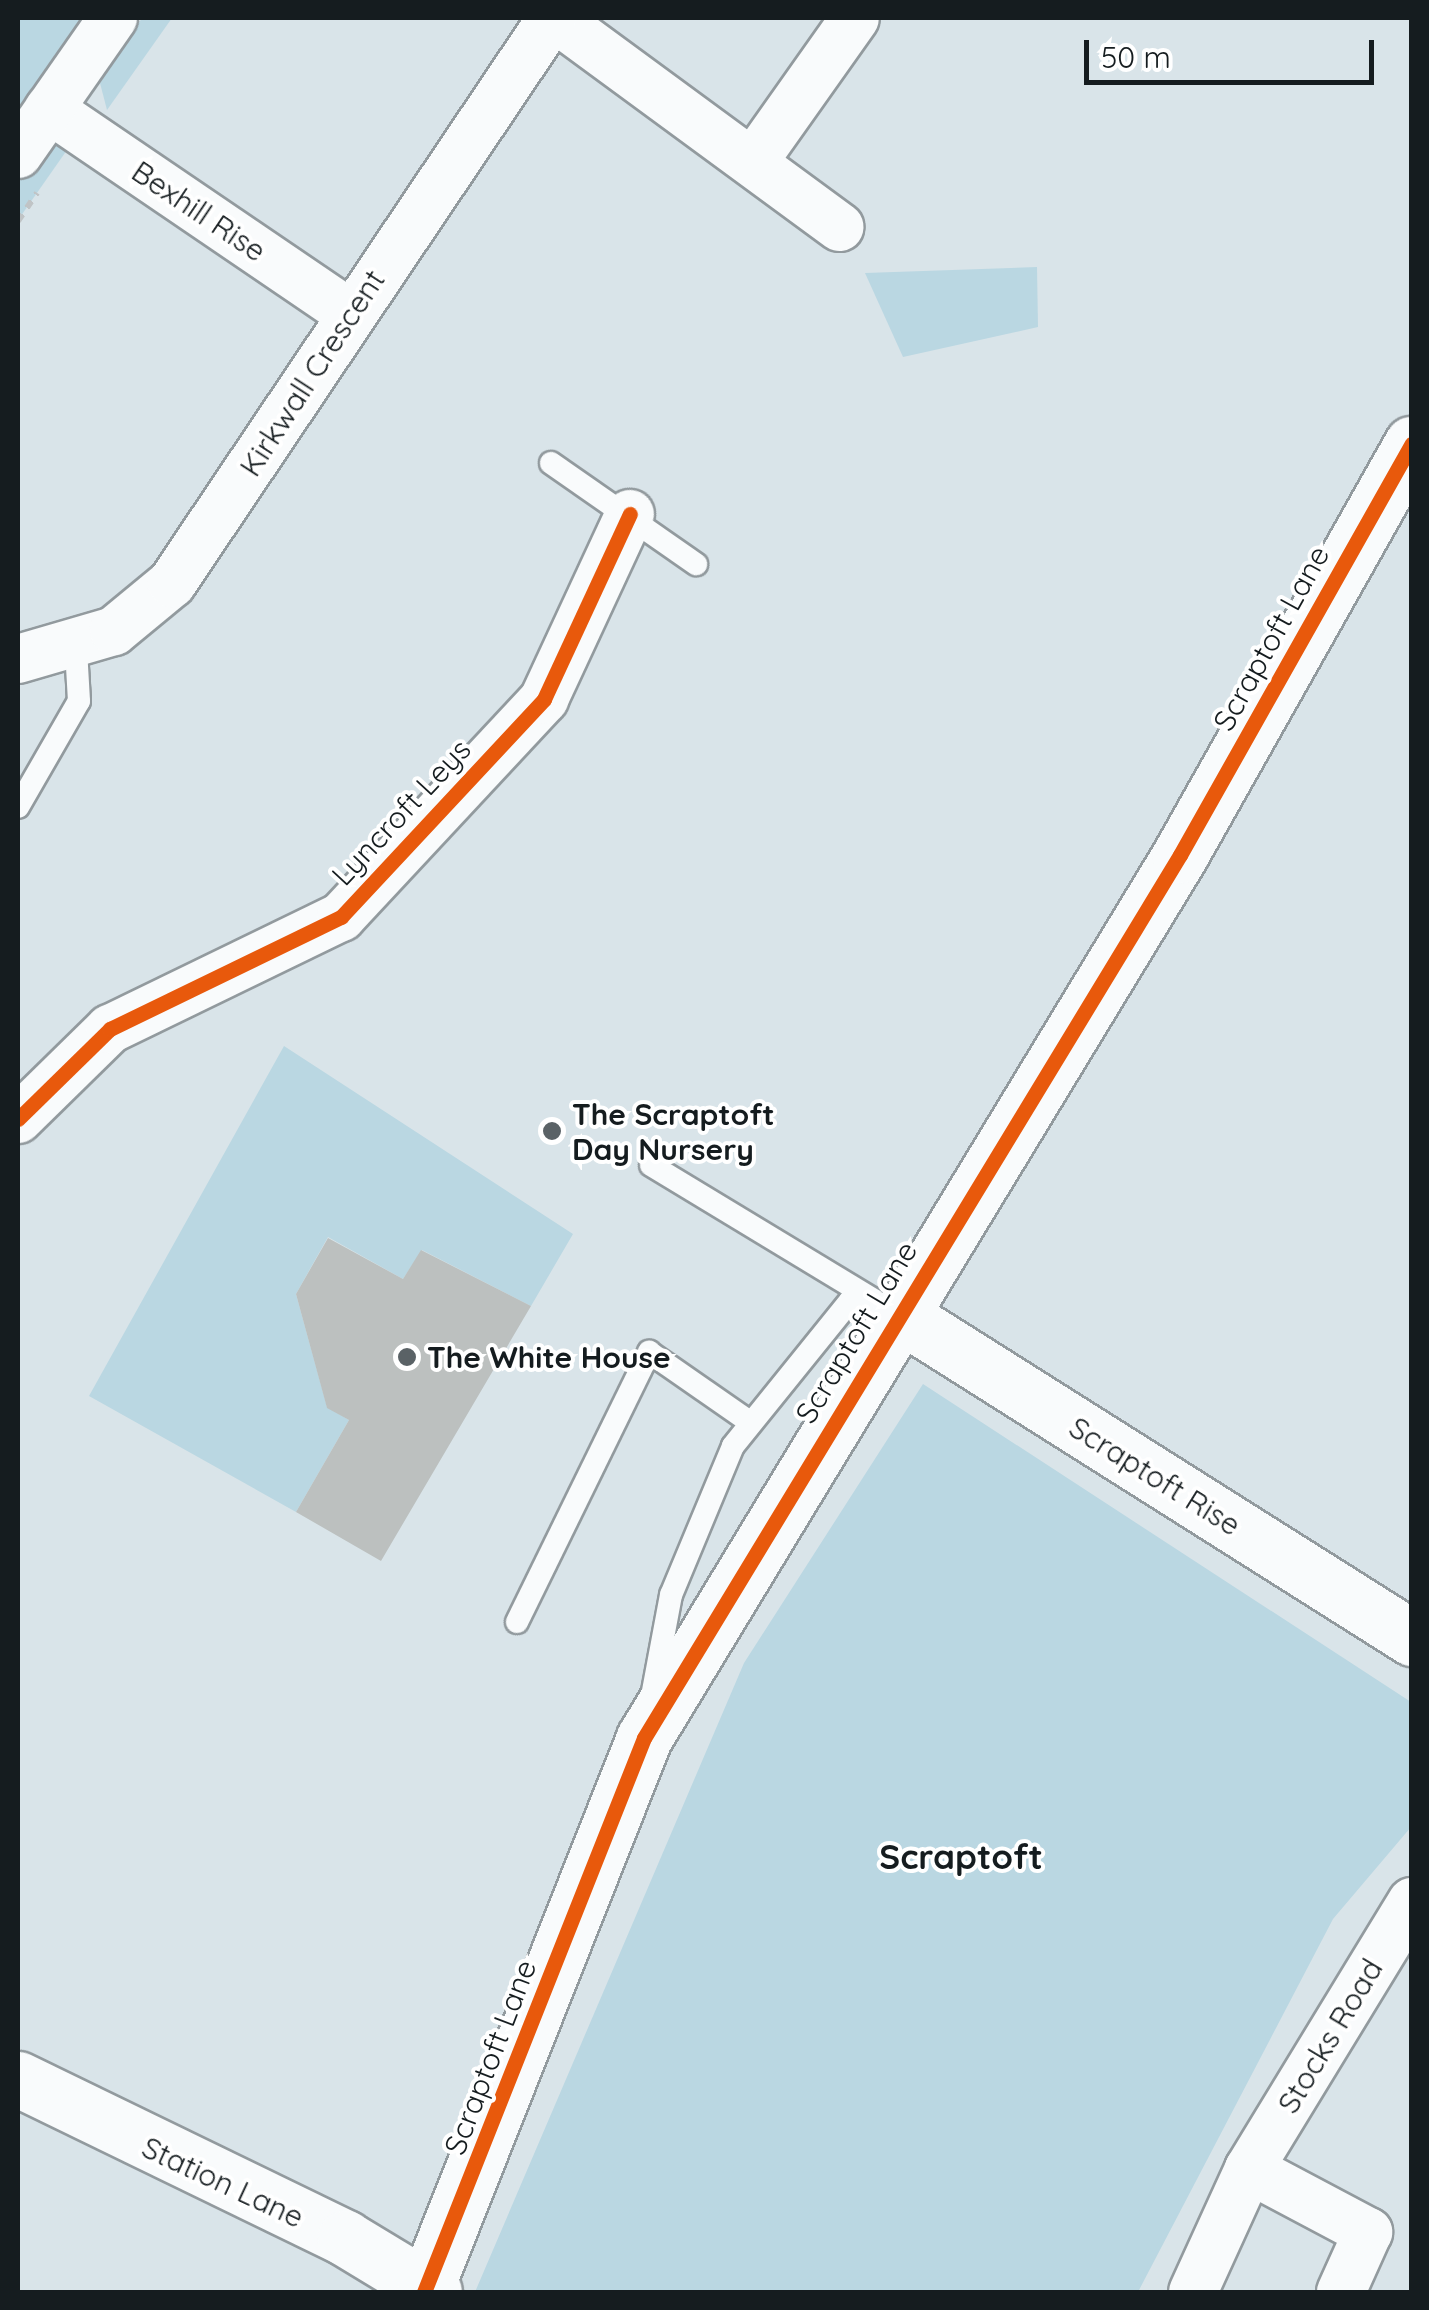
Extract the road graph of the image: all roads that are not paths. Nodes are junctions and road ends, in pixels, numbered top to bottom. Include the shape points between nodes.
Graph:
1 (113, 18) edge
2 (553, 18) edge
3 (855, 18) edge
4 (49, 109) junction
5 (18, 154) edge
6 (756, 158) junction
7 (839, 227) dead end
8 (349, 313) junction
9 (1412, 444) edge
10 (552, 463) dead end
11 (630, 514) junction
12 (696, 564) dead end
13 (76, 649) junction
14 (18, 659) edge
15 (18, 807) edge
16 (18, 1120) edge
17 (651, 1166) dead end
18 (890, 1309) junction
19 (752, 1423) junction
20 (517, 1622) dead end
21 (1412, 1638) edge
22 (644, 1738) junction
23 (1412, 1902) edge
24 (18, 2079) edge
25 (1249, 2169) junction
26 (429, 2291) edge
27 (1193, 2292) edge
28 (1341, 2292) edge

1 - 4 street
2 - 6 street
2 - 8 street, Kirkwall Crescent
3 - 6 street
4 - 5 street
4 - 8 street, Bexhill Rise
6 - 7 street
8 - 13 street, Kirkwall Crescent via 172,582 147,609
9 - 18 street, Scraptoft Lane via 1180,856
10 - 11 lane
11 - 12 lane
11 - 16 street, Lyncroft Leys via 544,700 341,917 110,1029
13 - 14 street, Kirkwall Crescent
13 - 15 lane via 79,701
17 - 18 lane
18 - 19 lane via 850,1301
18 - 21 street, Scraptoft Rise
18 - 22 street, Scraptoft Lane
19 - 20 lane via 649,1352
19 - 22 lane via 733,1446 672,1595
22 - 26 street, Scraptoft Lane
23 - 25 street, Stocks Road
24 - 26 street, Station Lane
25 - 27 street, Stocks Road
25 - 28 street via 1368,2232

